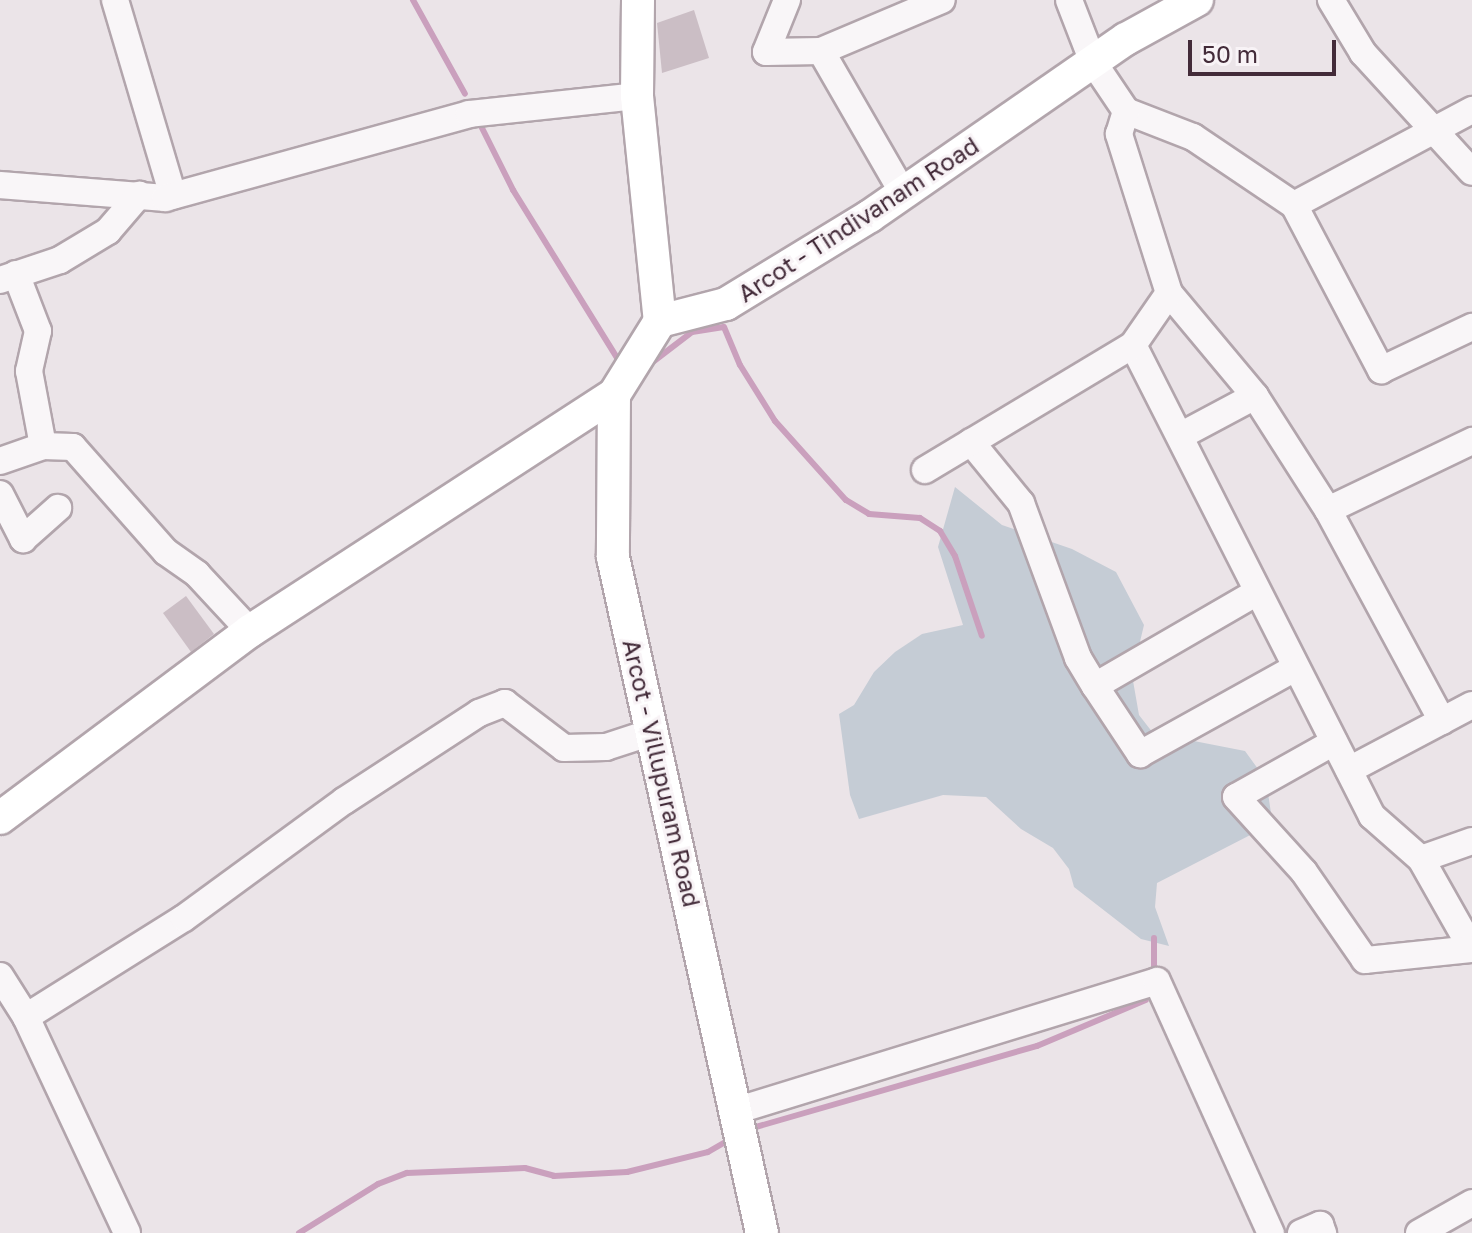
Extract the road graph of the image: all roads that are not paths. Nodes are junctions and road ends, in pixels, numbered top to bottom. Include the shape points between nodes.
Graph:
1 (115, 0) edge
2 (638, 0) edge
3 (787, 0) edge
4 (942, 0) edge
5 (1069, 0) edge
6 (1197, 0) edge
7 (1331, 0) edge
8 (821, 51) junction
9 (1093, 62) junction
10 (637, 96) junction
11 (1472, 110) edge
12 (1126, 111) junction
13 (1439, 130) junction
14 (1472, 172) edge
15 (0, 185) edge
16 (903, 193) junction
17 (139, 195) junction
18 (173, 196) junction
19 (1294, 205) junction
20 (8, 277) edge
21 (1169, 293) junction
22 (660, 321) junction
23 (1472, 327) edge
24 (1133, 345) junction
25 (614, 395) junction
26 (1255, 396) junction
27 (1180, 436) junction
28 (1472, 441) edge
29 (971, 442) junction
30 (43, 446) junction
31 (0, 461) edge
32 (925, 470) dead end
33 (0, 494) edge
34 (58, 508) dead end
35 (1328, 510) junction
36 (1257, 592) junction
37 (250, 631) junction
38 (1295, 668) junction
39 (1095, 686) junction
40 (1472, 705) edge
41 (1442, 721) junction
42 (652, 732) junction
43 (1334, 742) junction
44 (1349, 770) junction
45 (0, 818) edge
46 (1472, 841) edge
47 (1421, 859) junction
48 (1472, 949) edge
49 (0, 976) edge
50 (26, 1017) junction
51 (738, 1110) junction
52 (1472, 1203) edge
53 (127, 1233) edge
54 (762, 1233) edge
55 (1271, 1233) edge
56 (1301, 1233) edge
57 (1323, 1233) edge
58 (1419, 1233) edge

1 - 18 street
2 - 10 main road
3 - 8 street via 766,52
4 - 8 street
5 - 9 street
6 - 9 main road, Arcot - Tindivanam Road
7 - 13 street via 1363,53
8 - 16 street
9 - 12 street
9 - 16 main road, Arcot - Tindivanam Road
10 - 18 street via 469,114
10 - 22 main road
11 - 13 street
12 - 19 street via 1193,137
12 - 21 street via 1119,134
13 - 14 street
13 - 19 street
15 - 17 street
16 - 22 main road, Arcot - Tindivanam Road via 726,304
17 - 18 street
17 - 20 street via 108,231 60,260
19 - 23 street via 1381,370
20 - 30 street via 38,331 29,371
21 - 24 street
21 - 26 street
22 - 25 main road
24 - 27 street
24 - 29 street
25 - 37 main road
25 - 42 main road, Arcot - Villupuram Road via 613,557
26 - 27 street
26 - 35 street
27 - 36 street
28 - 35 street
29 - 32 street
29 - 39 street via 1021,503 1078,658
30 - 31 street
30 - 37 street via 73,447 88,458 166,552 197,574
33 - 34 street via 23,539
35 - 41 street
36 - 38 street
36 - 39 street
37 - 45 main road
38 - 39 street via 1140,754
38 - 43 street
40 - 41 street
41 - 44 street
42 - 50 street via 606,747 564,748 505,703 479,713 344,801 184,918
42 - 51 main road, Arcot - Villupuram Road
43 - 44 street
43 - 48 street via 1236,797 1304,872 1365,960
44 - 47 street via 1372,816
46 - 47 street
47 - 48 street
49 - 50 street
50 - 53 street
51 - 54 main road, Arcot - Villupuram Road
51 - 55 street via 1157,981
52 - 58 street
56 - 57 street via 1320,1225

